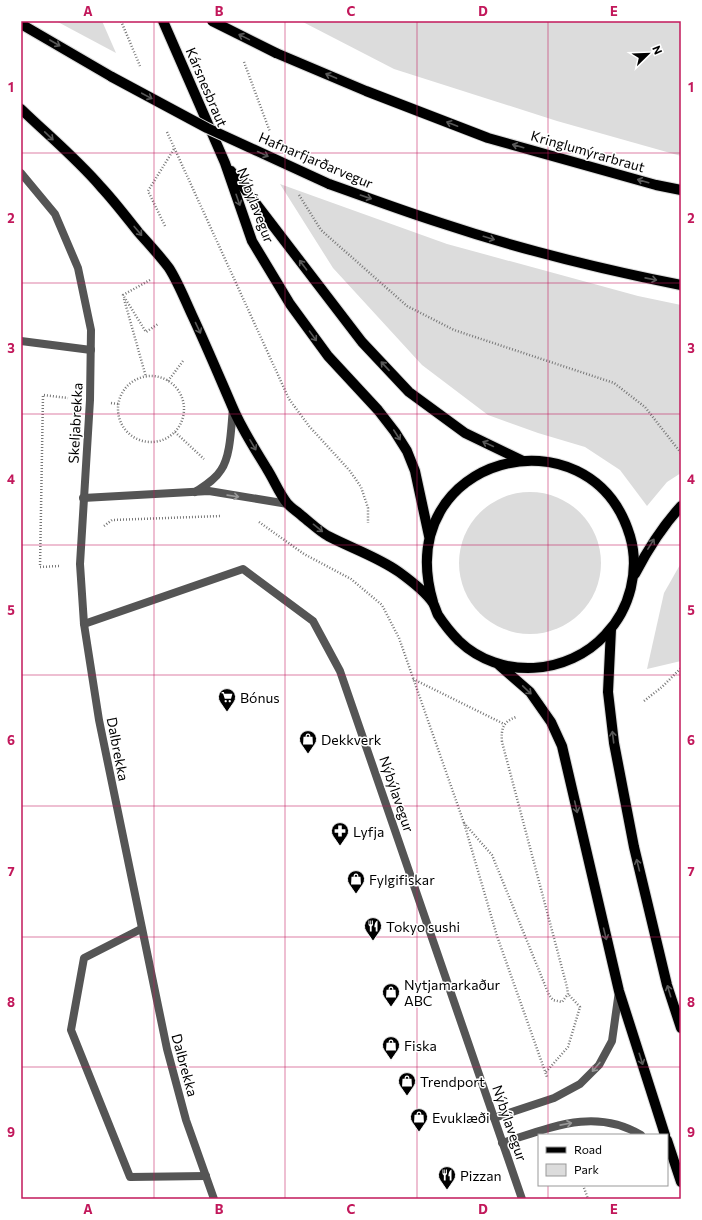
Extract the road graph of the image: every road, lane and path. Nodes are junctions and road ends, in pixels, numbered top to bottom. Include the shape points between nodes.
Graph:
1 (121, 21) edge
2 (163, 21) edge
3 (212, 21) edge
4 (21, 24) edge
5 (242, 57) dead end
6 (141, 69) dead end
7 (21, 109) edge
8 (165, 127) dead end
9 (272, 137) dead end
10 (174, 149) junction
11 (225, 163) junction
12 (21, 173) edge
13 (681, 190) edge
14 (148, 191) dead end
15 (297, 192) dead end
16 (681, 285) edge
17 (123, 294) dead end
18 (21, 341) edge
19 (91, 350) junction
20 (183, 361) dead end
21 (146, 377) junction
22 (168, 381) junction
23 (43, 394) dead end
24 (233, 409) junction
25 (681, 453) edge
26 (523, 460) junction
27 (194, 492) junction
28 (83, 498) junction
29 (288, 504) junction
30 (681, 506) edge
31 (368, 523) dead end
32 (429, 537) junction
33 (80, 564) junction
34 (633, 578) junction
35 (432, 602) junction
36 (84, 624) junction
37 (611, 629) junction
38 (498, 664) junction
39 (681, 668) edge
40 (413, 679) dead end
41 (644, 701) dead end
42 (516, 717) dead end
43 (504, 724) junction
44 (464, 822) dead end
45 (141, 929) junction
46 (619, 991) junction
47 (568, 994) junction
48 (681, 1028) edge
49 (546, 1072) dead end
50 (494, 1118) junction
51 (639, 1134) edge
52 (665, 1134) edge
53 (502, 1143) junction
54 (668, 1143) edge
55 (668, 1158) edge
56 (675, 1166) junction
57 (206, 1176) junction
58 (681, 1182) edge
59 (583, 1186) edge
60 (214, 1199) edge
61 (522, 1199) edge
62 (588, 1199) edge

1 - 6 path
2 - 11 main road, Kársnesbraut
13 -> 3 main road, Kringlumýrarbraut, bridge via 488,138 276,53
4 -> 16 main road, Hafnarfjarðarvegur, bridge via 207,128 329,184 494,240 622,273
5 - 9 path
7 -> 24 main road via 100,185 170,269
8 - 10 path
10 - 14 path
10 - 31 path via 289,399 361,487 368,508
26 -> 11 main road, Nýbýlavegur via 465,434 409,392 362,342
11 -> 32 main road, Nýbýlavegur via 252,241 290,304 328,356 378,410 407,451 415,471
12 - 19 street, Skeljabrekka via 55,214 78,268 91,330
15 - 25 path via 320,230 407,306 454,330 614,383 644,407
17 - 21 path
18 - 19 street
19 - 28 street, Skeljabrekka
20 - 22 path
21 - 22 path
21 - 22 path via 128,386 118,404 122,424 128,433 146,442 157,442 167,438 181,424 184,414 181,395
23 - 33 path via 40,567
24 - 27 street via 228,453 222,469 214,479
24 -> 29 main road
26 - 32 main road via 493,467 472,478 457,490 436,519
26 - 34 main road via 563,466 582,474 598,486 623,518 634,557
27 - 28 street
27 -> 29 street via 209,491
28 - 33 street, Dalbrekka
29 -> 35 main road via 325,534 395,570
34 -> 30 main road via 651,544
32 - 35 main road via 426,576
33 - 36 street, Dalbrekka
34 - 37 main road via 622,613
35 - 38 main road via 439,616 458,640 483,658
36 - 45 street, Dalbrekka via 99,720
36 - 50 street, Nýbýlavegur via 243,569 313,621 340,671
37 - 38 main road via 600,642 585,653 552,666 527,668
48 -> 37 main road via 667,985 634,847 614,744 608,692
38 -> 46 main road via 530,692 551,722 562,746
39 - 41 path
40 - 43 path
42 - 43 path
43 - 47 path via 501,732 502,742
44 - 47 path via 492,855 549,995 553,1000 562,1002
45 - 57 street, Dalbrekka via 166,1049 186,1120
45 - 57 street via 84,958 71,1030 130,1177
46 -> 50 street via 612,1041 599,1065 580,1084 554,1098
46 -> 52 main road
47 - 49 path via 580,1007 568,1047
50 - 53 street, Nýbýlavegur
53 -> 51 street via 563,1124 590,1120 610,1122
53 - 61 street, Nýbýlavegur
54 - 56 main road
55 - 56 street
56 - 58 main road
57 - 60 street, Dalbrekka
59 - 62 path

